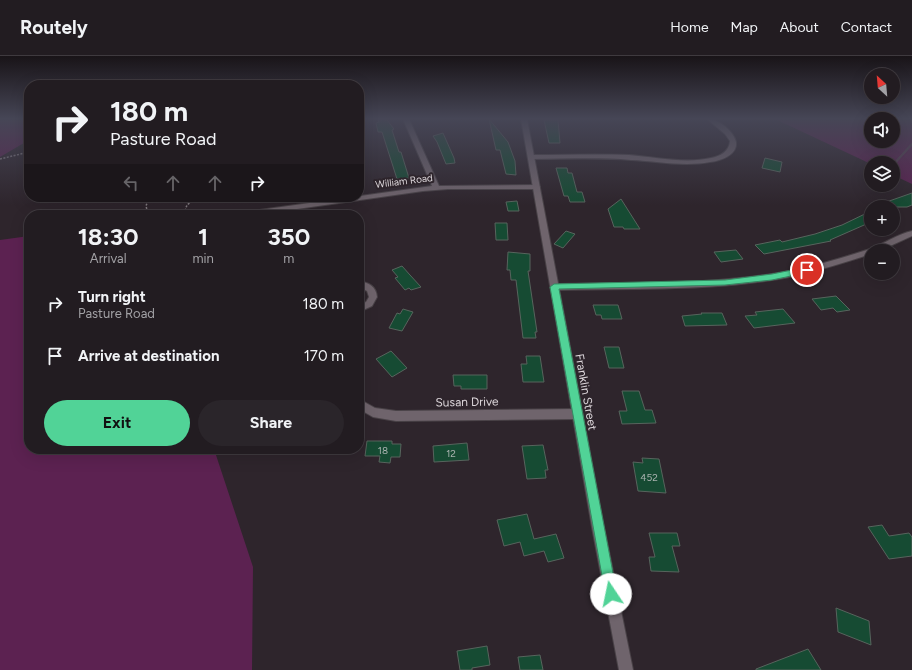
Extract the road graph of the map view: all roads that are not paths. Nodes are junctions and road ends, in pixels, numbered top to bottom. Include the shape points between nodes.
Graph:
1 (418, 148) edge
2 (529, 148) edge
3 (731, 148) edge
4 (531, 158) junction
5 (536, 187) junction
6 (436, 188) junction
7 (364, 196) edge
8 (310, 202) edge
9 (268, 210) edge
10 (912, 233) edge
11 (888, 244) edge
12 (864, 254) edge
13 (364, 286) edge
14 (554, 287) junction
15 (364, 307) edge
16 (364, 407) edge
17 (577, 414) junction
18 (626, 670) edge

1 - 6 street
2 - 4 street, Franklin Street
3 - 4 street via 730,152 711,161 618,157
4 - 5 street, Franklin Street
5 - 6 street, William Road
5 - 14 street, Franklin Street
6 - 7 street, William Road
8 - 9 street, William Road
10 - 11 street
12 - 14 street via 821,267 751,280 702,284
13 - 15 street via 369,288 374,297
14 - 17 street, Franklin Street
16 - 17 street, Susan Drive via 373,412 396,416
17 - 18 street, Franklin Street

